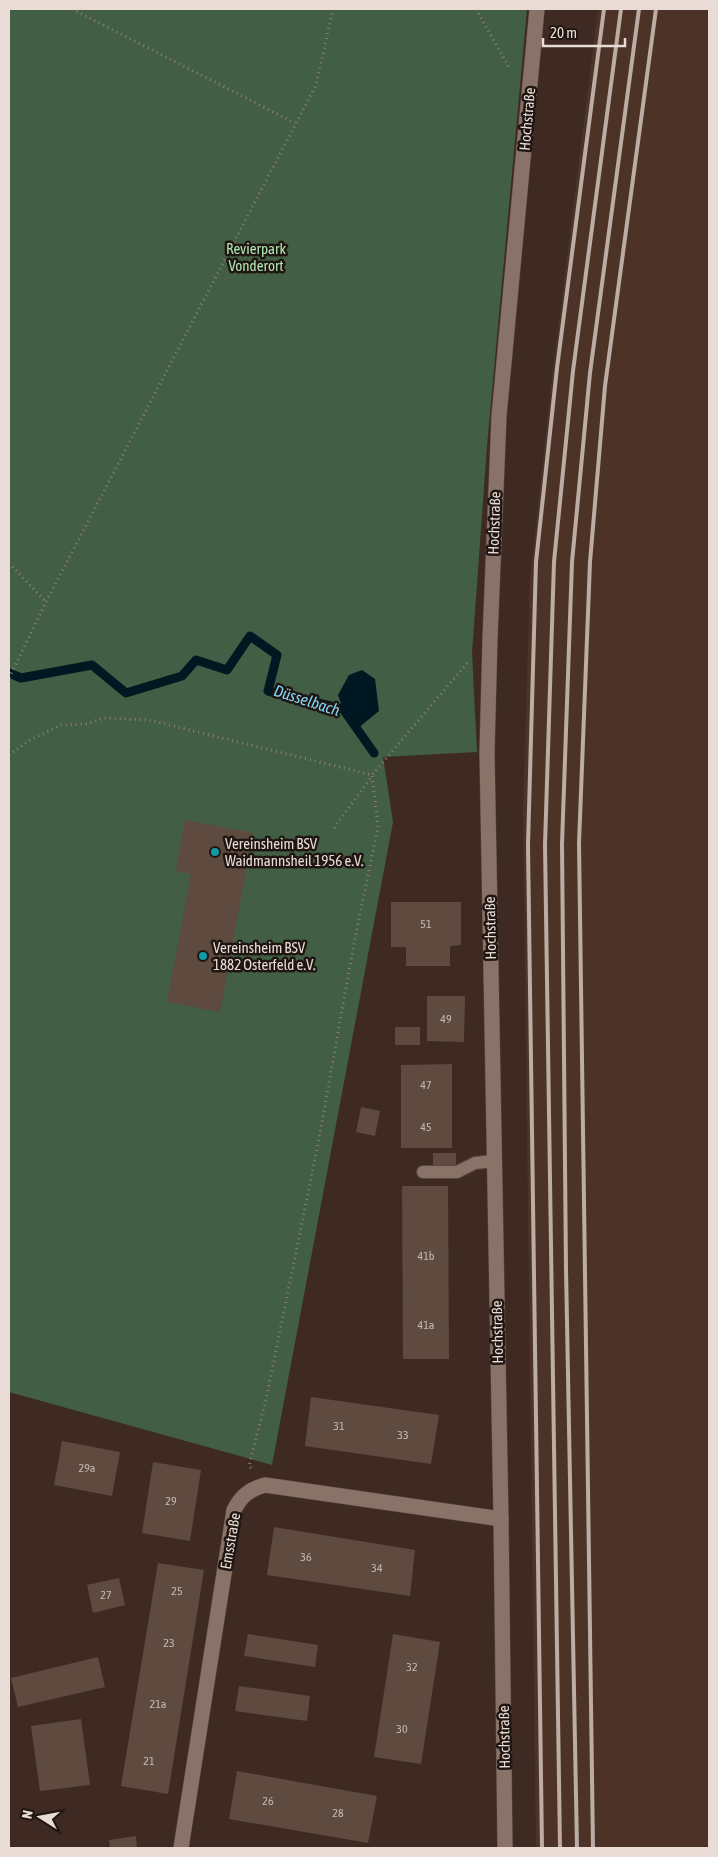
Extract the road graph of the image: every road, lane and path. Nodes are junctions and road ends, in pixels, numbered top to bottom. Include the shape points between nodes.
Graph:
1 (72, 9) edge
2 (333, 9) edge
3 (476, 9) edge
4 (537, 9) edge
5 (529, 103) junction
6 (295, 123) junction
7 (9, 563) edge
8 (46, 602) junction
9 (490, 639) junction
10 (9, 678) edge
11 (9, 755) edge
12 (372, 775) junction
13 (334, 828) dead end
14 (494, 1161) junction
15 (423, 1172) dead end
16 (265, 1485) junction
17 (501, 1520) junction
18 (181, 1848) edge
19 (505, 1848) edge

1 - 6 path
2 - 6 path via 316,85
3 - 5 path
4 - 5 street, Hochstraße
5 - 9 street, Hochstraße via 499,416
6 - 8 path
7 - 8 path
8 - 10 path
9 - 12 path
9 - 14 street, Hochstraße via 487,752
11 - 12 path via 61,725 88,724 104,718 149,720
12 - 13 path
12 - 16 path via 378,826 315,1158 250,1466
14 - 15 lane via 475,1163 457,1172
14 - 17 street, Hochstraße
16 - 17 street
16 - 18 street, Emsstraße via 245,1494 234,1510
17 - 19 street, Hochstraße

